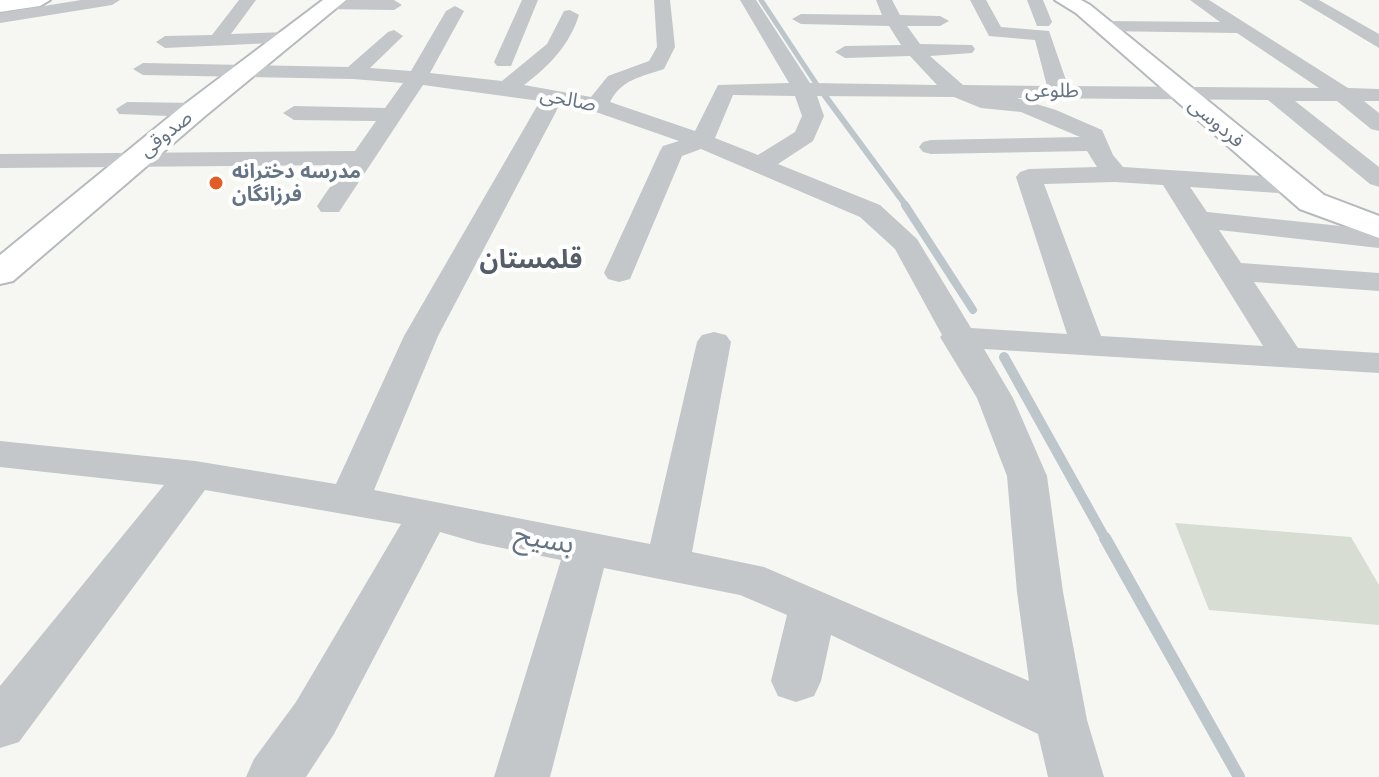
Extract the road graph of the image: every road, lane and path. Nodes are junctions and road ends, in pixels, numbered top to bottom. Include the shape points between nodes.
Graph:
1 (40, 0) edge
2 (112, 0) edge
3 (248, 0) edge
4 (530, 0) edge
5 (662, 0) edge
6 (748, 0) edge
7 (884, 0) edge
8 (978, 0) edge
9 (1035, 0) edge
10 (1198, 0) edge
11 (1307, 0) edge
12 (394, 5) dead end
13 (0, 6) edge
14 (1083, 9) edge
15 (455, 11) dead end
16 (570, 15) dead end
17 (0, 18) edge
18 (317, 19) edge
19 (801, 19) dead end
20 (940, 21) dead end
21 (893, 22) junction
22 (1043, 22) dead end
23 (1240, 28) junction
24 (394, 36) dead end
25 (217, 41) junction
26 (165, 42) dead end
27 (1379, 42) edge
28 (965, 49) dead end
29 (916, 51) junction
30 (845, 52) dead end
31 (504, 62) dead end
32 (143, 69) dead end
33 (247, 70) junction
34 (353, 73) junction
35 (417, 78) junction
36 (506, 88) junction
37 (804, 90) junction
38 (957, 90) junction
39 (1059, 91) junction
40 (1181, 93) junction
41 (1273, 94) junction
42 (1342, 94) junction
43 (1379, 95) edge
44 (553, 97) junction
45 (598, 105) junction
46 (127, 109) dead end
47 (195, 110) junction
48 (294, 113) dead end
49 (391, 115) junction
50 (1207, 116) junction
51 (1379, 124) edge
52 (702, 141) junction
53 (1097, 144) junction
54 (931, 147) dead end
55 (362, 158) junction
56 (133, 160) junction
57 (0, 161) edge
58 (758, 166) junction
59 (1115, 174) junction
60 (1172, 179) junction
61 (1379, 179) edge
62 (1293, 186) junction
63 (330, 206) dead end
64 (1198, 219) junction
65 (1379, 228) edge
66 (1379, 239) edge
67 (1232, 271) junction
68 (0, 273) edge
69 (619, 273) dead end
70 (1379, 282) edge
71 (957, 337) junction
72 (714, 342) dead end
73 (1087, 344) junction
74 (1288, 358) junction
75 (1379, 363) edge
76 (0, 454) edge
77 (195, 475) junction
78 (349, 501) junction
79 (428, 514) junction
80 (587, 547) junction
81 (668, 563) junction
82 (813, 606) junction
83 (796, 681) dead end
84 (1061, 720) junction
85 (0, 725) edge
86 (274, 777) edge
87 (522, 777) edge
88 (1076, 777) edge

1 - 13 main road
2 - 17 street
3 - 25 street
4 - 31 street
5 - 45 street via 666,47 657,65 608,82
6 - 37 street
7 - 21 street
8 - 39 street via 995,32 1043,35
9 - 22 street
10 - 23 street
11 - 27 street
12 - 18 street
14 - 23 street
14 - 40 main road, فردوسی
15 - 35 street
16 - 36 street via 566,32 546,60
18 - 25 street
18 - 33 main road, صدوقی
19 - 21 street
20 - 21 street
21 - 29 street
23 - 42 street
24 - 34 street
25 - 26 street
28 - 29 street
29 - 30 street
29 - 38 street
32 - 33 street, صالحی
33 - 34 street, صالحی
33 - 47 main road, صدوقی
34 - 35 street, صالحی
35 - 36 street, صالحی
35 - 49 street
36 - 44 street, صالحی
37 - 38 street, طلوعی
37 - 52 street, طلوعی via 725,89
37 - 58 street via 813,116 805,136
38 - 39 street, طلوعی
38 - 53 street via 981,102 1043,112 1094,135
39 - 40 street, طلوعی
40 - 41 street, طلوعی
40 - 50 main road, فردوسی
41 - 42 street, طلوعی
41 - 50 street
41 - 61 street
42 - 43 street, طلوعی
42 - 51 street
44 - 45 street, صالحی
44 - 78 street via 421,336
45 - 52 street, صالحی
46 - 47 street
47 - 56 main road, صدوقی
48 - 49 street
49 - 55 street
50 - 62 main road, فردوسی
52 - 58 street, صالحی
52 - 69 street via 672,151
53 - 54 street
53 - 59 street
55 - 56 street
55 - 63 street
56 - 57 street
56 - 68 main road, صدوقی
58 - 71 street, صالحی via 870,211 907,245
59 - 60 street
59 - 73 street via 1029,177
60 - 62 street
60 - 64 street
62 - 65 main road, فردوسی via 1312,202
64 - 66 street
64 - 67 street
67 - 70 street
67 - 74 street
71 - 73 street
71 - 84 street via 995,398 1027,476
72 - 81 street
73 - 74 street
74 - 75 street
76 - 77 street, بسیح
77 - 78 street, بسیح
77 - 85 street
78 - 79 street, بسیح
79 - 80 street, بسیح
79 - 86 street via 315,718
80 - 81 street, بسیح
80 - 87 street
81 - 82 street, بسیح via 748,579
82 - 83 street
82 - 84 street, بسیح
84 - 88 street

